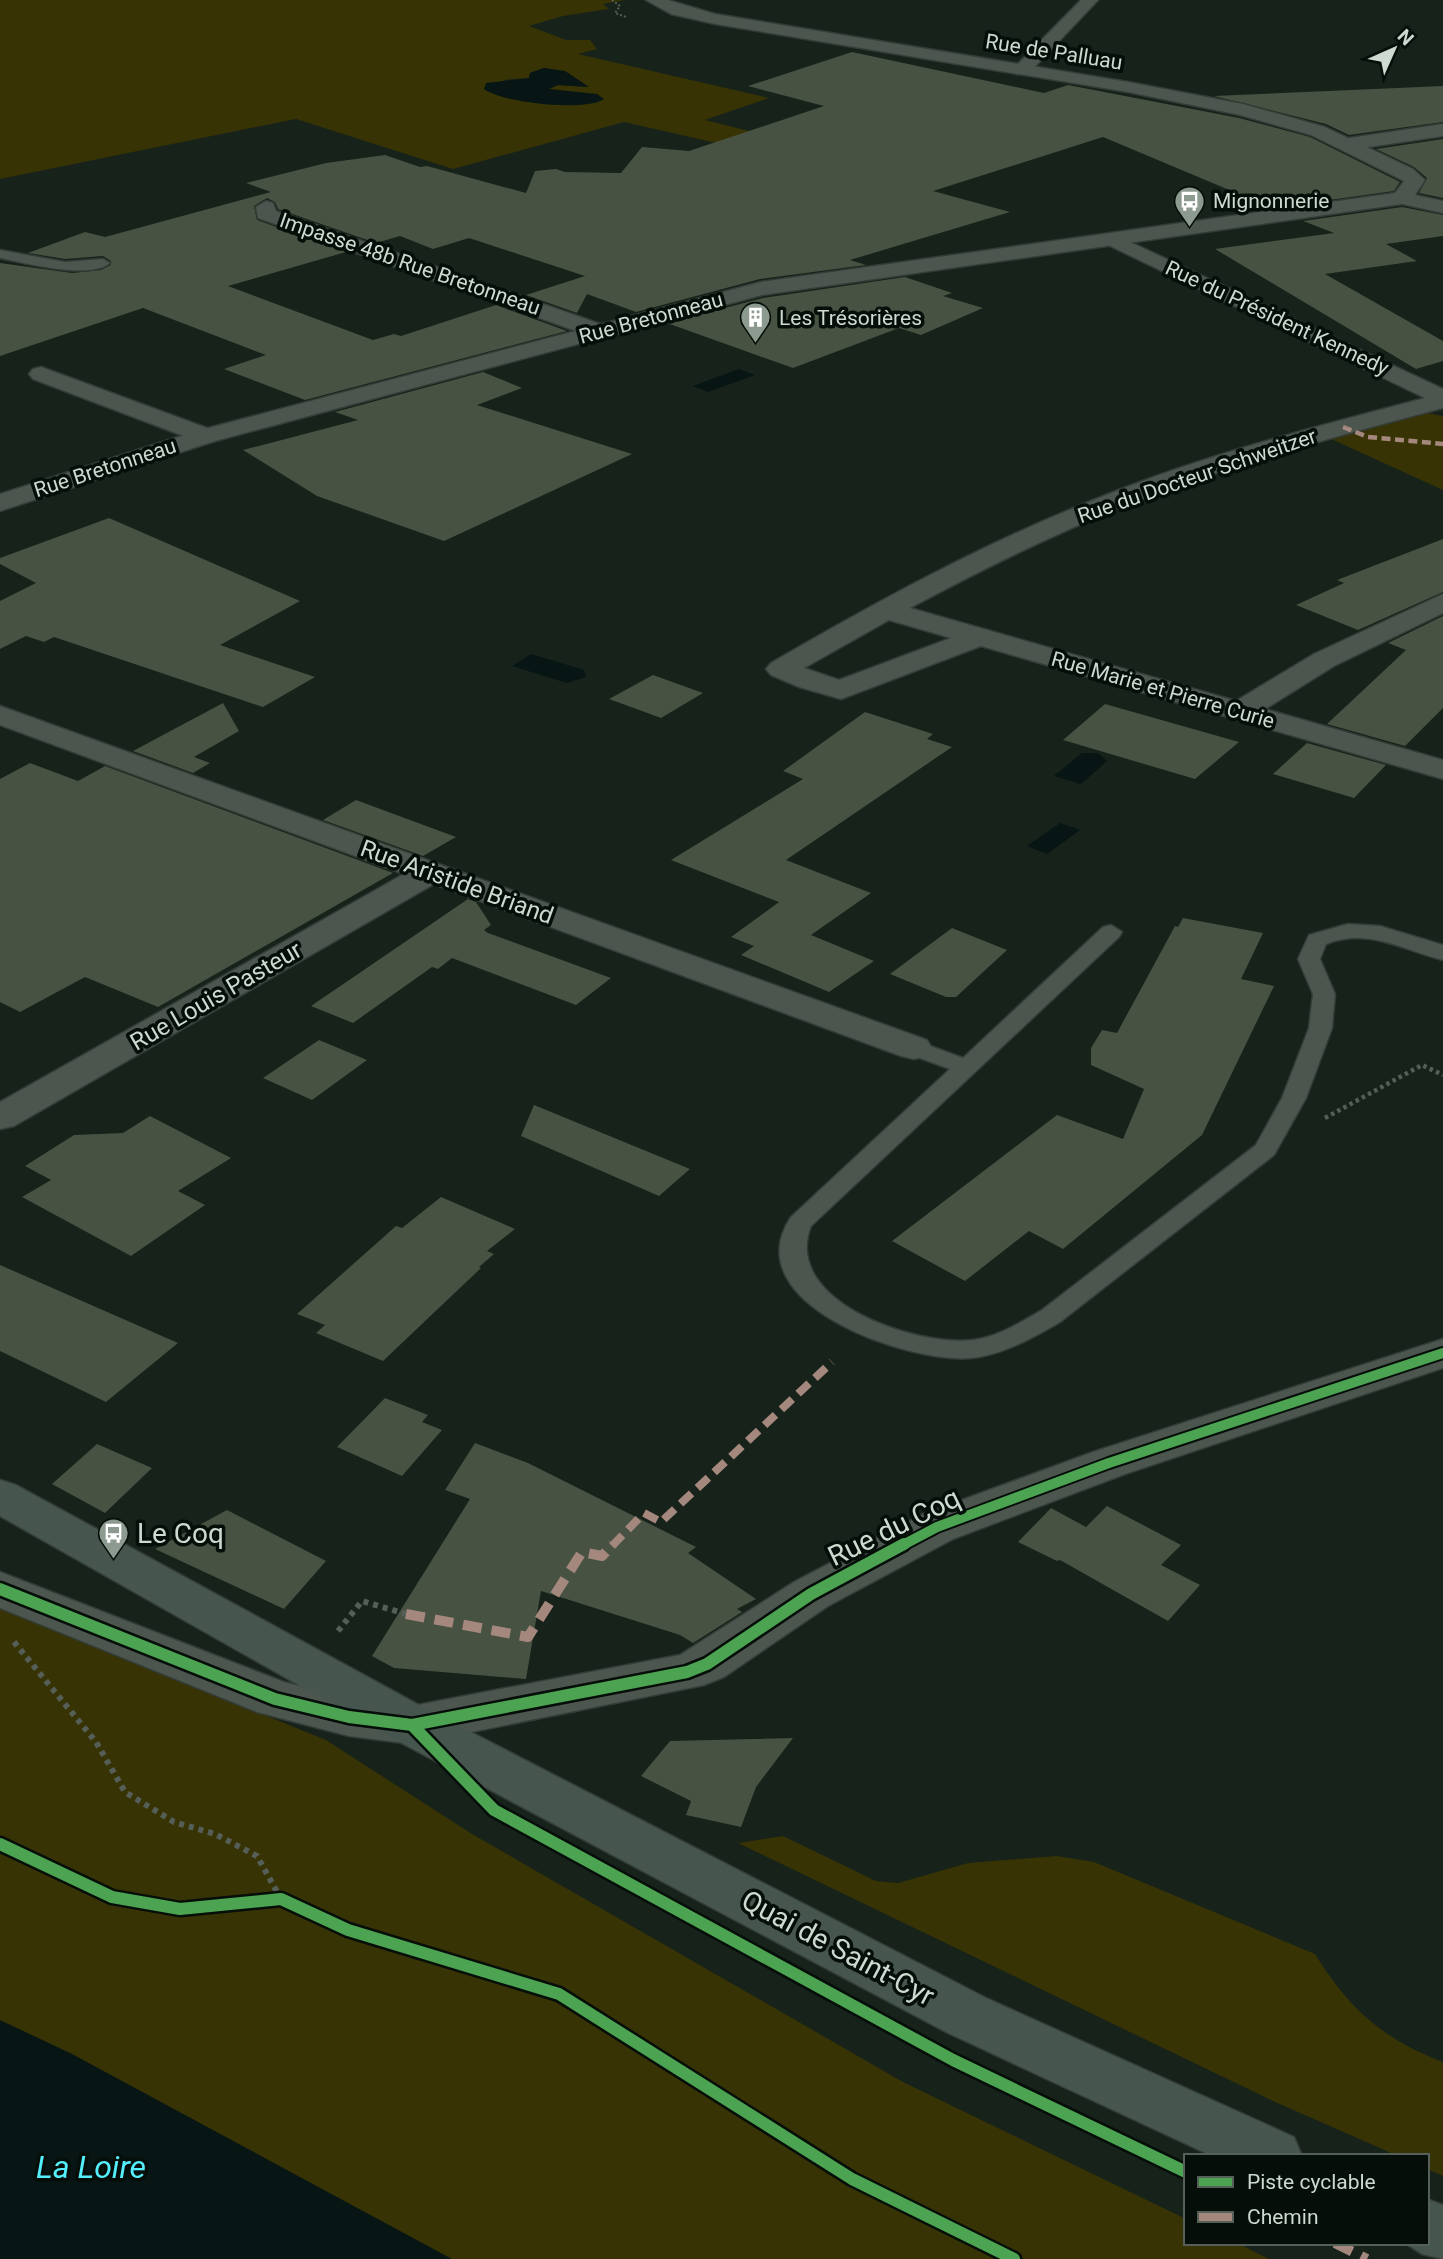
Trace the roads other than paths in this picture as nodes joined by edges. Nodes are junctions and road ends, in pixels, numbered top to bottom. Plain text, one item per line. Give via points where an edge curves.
1 (654, 0) edge
2 (1090, 0) edge
3 (1022, 69) junction
4 (1443, 130) edge
5 (1349, 144) junction
6 (1402, 198) junction
7 (266, 207) dead end
8 (1443, 207) edge
9 (1111, 239) junction
10 (0, 254) edge
11 (103, 263) dead end
12 (601, 332) junction
13 (41, 374) dead end
14 (1443, 400) edge
15 (206, 436) junction
16 (0, 503) edge
17 (1443, 602) edge
18 (883, 610) junction
19 (979, 637) junction
20 (1239, 712) junction
21 (0, 715) edge
22 (1443, 770) edge
23 (431, 872) junction
24 (1111, 932) dead end
25 (1443, 953) edge
26 (914, 1048) joint
27 (966, 1067) junction
28 (0, 1118) edge
29 (1443, 1353) edge
30 (0, 1496) edge
31 (0, 1589) edge
32 (412, 1725) junction
33 (1269, 2154) edge

1 - 3 street, Rue de Palluau via 715,19
2 - 3 street
3 - 5 street, Rue de Palluau via 1231,107
4 - 5 street
5 - 6 street, Rue de Palluau via 1415,180
6 - 8 street
6 - 9 street, Rue Bretonneau
7 - 12 street, Impasse 48b Rue Bretonneau via 265,214
9 - 12 street, Rue Bretonneau via 808,280
9 - 14 street, Rue du Président Kennedy
10 - 11 lane via 65,266
12 - 15 street, Rue Bretonneau
13 - 15 street
14 - 18 street, Rue du Docteur Schweitzer via 1242,457 1136,493 1059,523
15 - 16 street, Rue Bretonneau
17 - 20 street via 1324,660
18 - 19 street, Rue Marie et Pierre Curie
18 - 19 street, Rue du Docteur Schweitzer via 781,669 841,690
19 - 20 street, Rue Marie et Pierre Curie
20 - 22 street, Rue Marie et Pierre Curie
21 - 23 street, Rue Aristide Briand
23 - 26 street, Rue Aristide Briand
23 - 28 street, Rue Louis Pasteur
24 - 27 lane
25 - 27 lane via 1364,930 1346,929 1317,940 1309,959 1324,994 1321,1029 1279,1132 1265,1150 1022,1334 971,1349 934,1348 871,1329 818,1296 800,1277 792,1241 800,1223
26 - 27 lane
29 - 32 street, Rue du Coq via 1021,1494 937,1527 811,1594 707,1664 687,1672
30 - 32 main road, Quai de Saint-Cyr
31 - 32 street, Rue du Coq via 275,1699 349,1717
32 - 33 main road, Quai de Saint-Cyr via 966,2015

